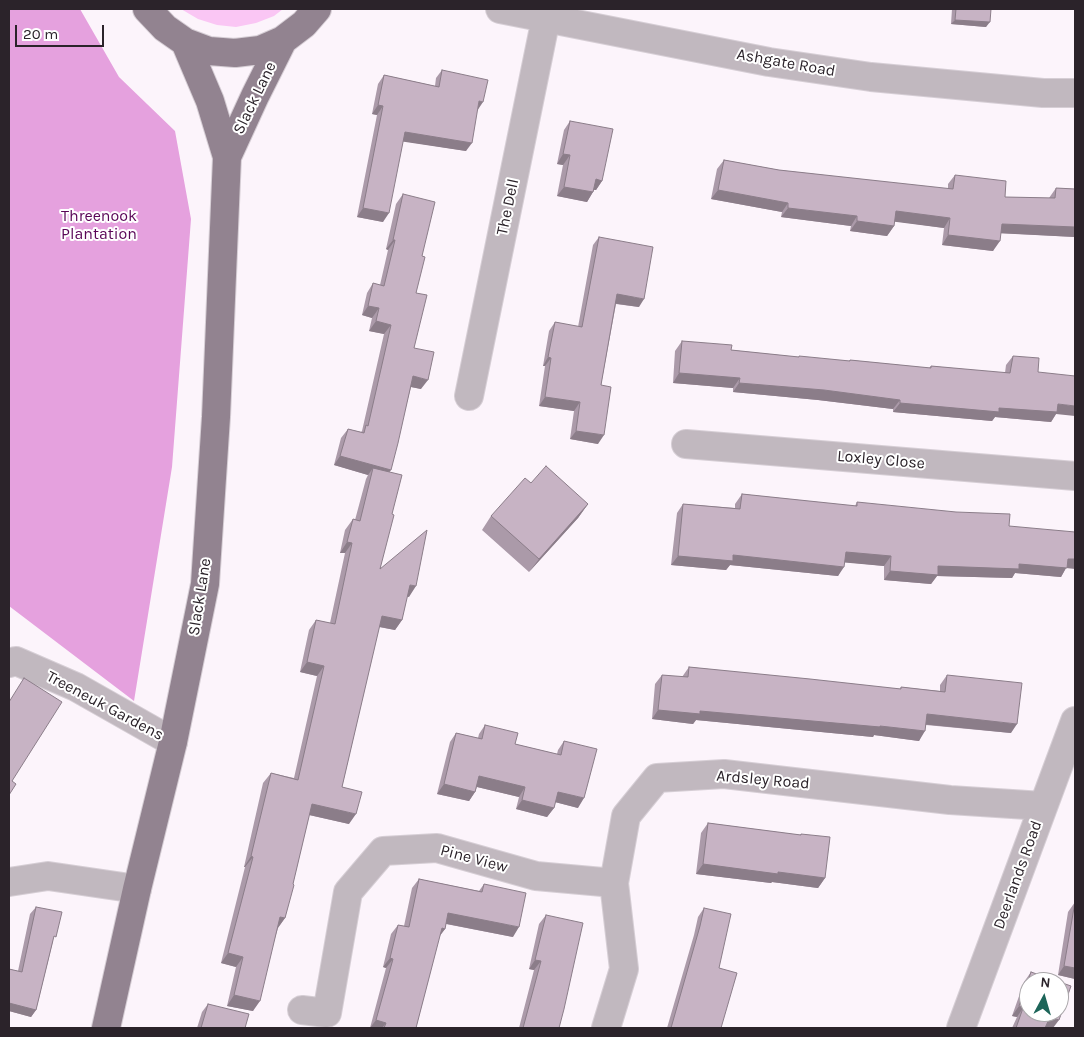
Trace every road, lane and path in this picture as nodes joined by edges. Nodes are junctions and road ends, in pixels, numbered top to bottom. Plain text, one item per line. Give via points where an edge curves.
1 (147, 9) edge
2 (317, 9) edge
3 (500, 9) edge
4 (546, 18) junction
5 (283, 40) junction
6 (185, 42) junction
7 (1075, 94) edge
8 (227, 157) junction
9 (469, 396) dead end
10 (686, 444) dead end
11 (1075, 476) edge
12 (9, 663) edge
13 (1075, 721) edge
14 (173, 742) junction
15 (1043, 806) junction
16 (9, 882) edge
17 (614, 882) junction
18 (137, 889) junction
19 (302, 1010) dead end
20 (106, 1028) edge
21 (606, 1028) edge
22 (961, 1028) edge

1 - 6 main road via 165,28
2 - 5 main road
3 - 4 street, Ashgate Road
4 - 7 street, Ashgate Road via 769,62 871,78 1043,94
4 - 9 street, The Dell
5 - 6 main road via 260,50 235,54 209,51
5 - 8 main road, Slack Lane
6 - 8 main road, Slack Lane via 210,101
8 - 14 main road, Slack Lane via 205,584
10 - 11 street, Loxley Close
12 - 14 street, Treeneuk Gardens via 16,661 76,687
13 - 15 street, Deerlands Road
14 - 18 main road, Slack Lane
15 - 17 street, Ardsley Road via 950,800 724,774 657,778 626,816
15 - 22 street, Deerlands Road
16 - 18 street via 48,876
17 - 19 street, Pine View via 536,876 437,848 383,851 348,892 327,1013
17 - 21 street, Ardsley Road via 624,970
18 - 20 main road, Slack Lane

